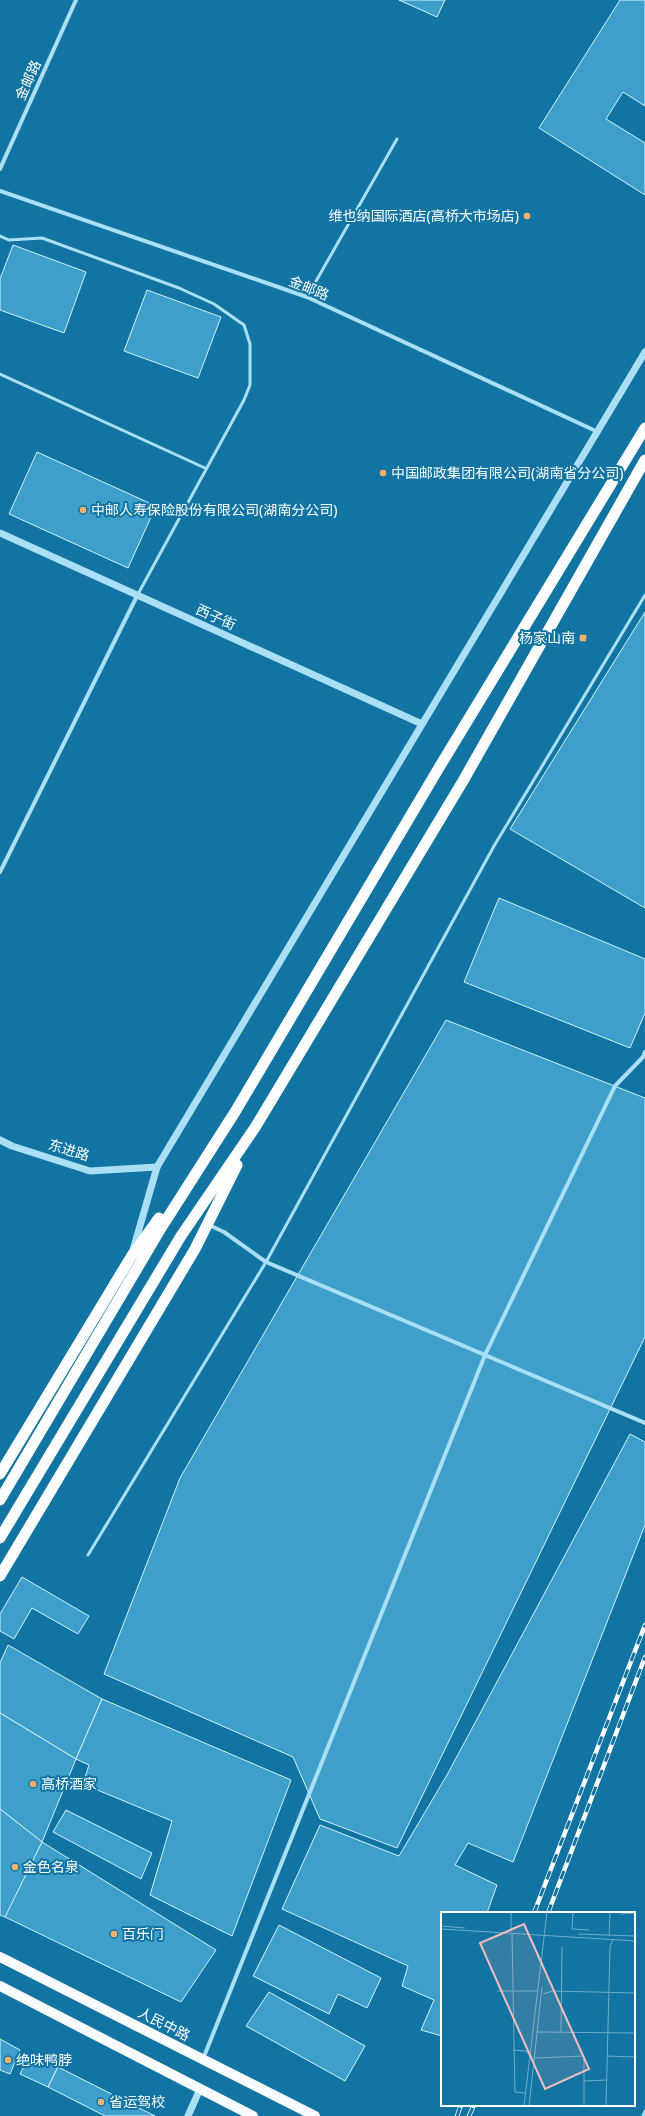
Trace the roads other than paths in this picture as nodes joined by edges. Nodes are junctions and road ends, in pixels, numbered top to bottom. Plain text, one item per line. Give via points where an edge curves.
1 (76, 0) edge
2 (397, 139) dead end
3 (0, 168) edge
4 (0, 191) edge
5 (0, 236) edge
6 (307, 297) junction
7 (645, 352) edge
8 (0, 374) edge
9 (645, 428) edge
10 (598, 432) junction
11 (645, 460) edge
12 (206, 468) junction
13 (0, 533) edge
14 (645, 595) edge
15 (137, 596) junction
16 (422, 724) junction
17 (0, 872) edge
18 (645, 1052) edge
19 (235, 1112) junction
20 (256, 1126) junction
21 (0, 1140) edge
22 (157, 1167) junction
23 (207, 1224) junction
24 (131, 1256) junction
25 (266, 1262) junction
26 (485, 1355) junction
27 (645, 1423) edge
28 (0, 1474) edge
29 (0, 1500) edge
30 (0, 1538) edge
31 (88, 1555) dead end
32 (0, 1576) edge
33 (0, 1957) edge
34 (0, 1986) edge
35 (203, 2059) junction
36 (200, 2089) junction
37 (645, 2111) edge
38 (188, 2116) edge
39 (253, 2116) edge
40 (315, 2116) edge
41 (643, 2116) edge

1 - 3 street, 金邮路
2 - 6 lane
4 - 6 street, 金邮路
5 - 12 lane via 9,240 42,238 179,288 214,304 244,325 250,344 250,385
6 - 10 street, 金邮路
7 - 10 street
8 - 12 lane
9 - 19 highway via 440,766
10 - 16 street
11 - 20 highway via 463,780
12 - 15 lane
13 - 15 street, 西子街
14 - 25 lane via 494,846
15 - 16 street, 西子街
15 - 17 street
16 - 22 street
18 - 26 street via 615,1086
19 - 24 highway
19 - 29 highway via 161,1228
20 - 23 highway
20 - 30 highway via 181,1236
21 - 22 street, 东进路 via 90,1171
22 - 24 street
23 - 25 street via 224,1232
23 - 32 highway via 195,1249
24 - 28 highway
25 - 26 street
25 - 31 lane
26 - 27 street
26 - 35 street
33 - 35 main road, 人民中路
34 - 36 main road
35 - 40 main road, 人民中路
36 - 38 street
36 - 39 main road
37 - 41 lane

